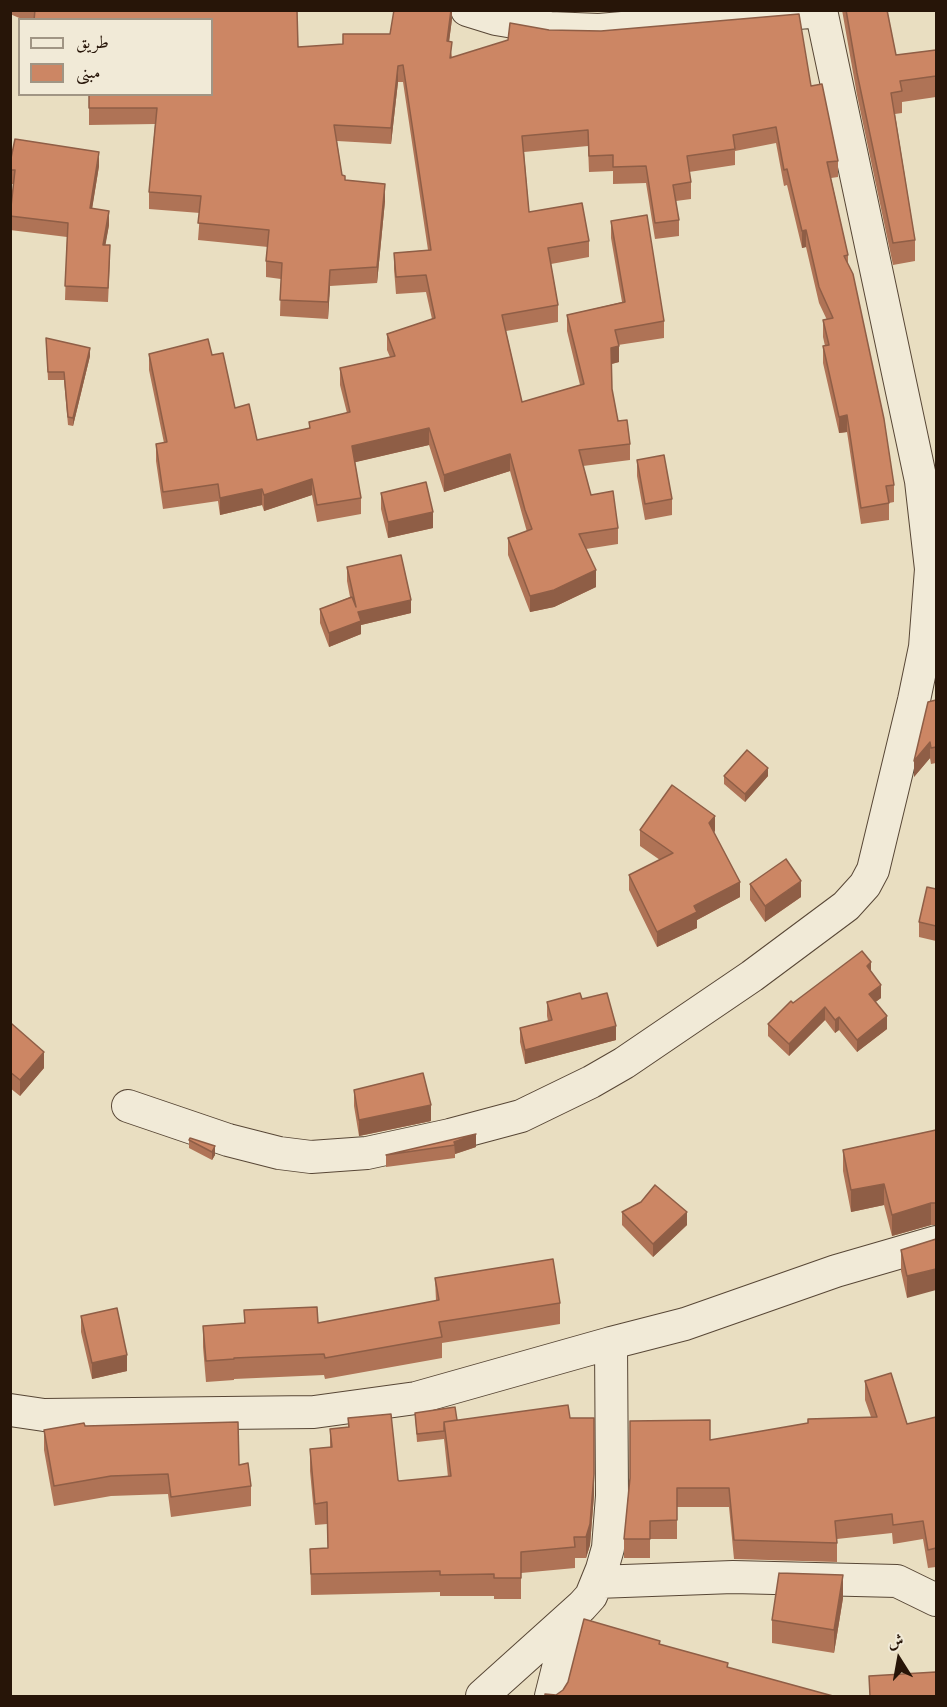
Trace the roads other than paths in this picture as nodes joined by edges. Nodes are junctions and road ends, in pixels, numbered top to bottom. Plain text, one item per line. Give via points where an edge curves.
1 (467, 10) edge
2 (821, 11) edge
3 (128, 1106) dead end
4 (936, 1242) edge
5 (611, 1343) junction
6 (10, 1410) edge
7 (597, 1582) junction
8 (936, 1600) edge
9 (571, 1616) junction
10 (482, 1696) edge
11 (551, 1696) edge

1 - 2 street via 550,28 599,30
2 - 3 street via 921,481 931,569 925,647 873,870 865,885 846,906 761,969 633,1056 591,1082 521,1116 367,1153 311,1157 228,1140
4 - 5 street via 836,1270 686,1324
5 - 6 street via 416,1398 314,1412 44,1415
5 - 7 street via 612,1496 608,1548
7 - 8 street via 733,1577 897,1581
7 - 9 street via 591,1596
9 - 10 street
9 - 11 street

